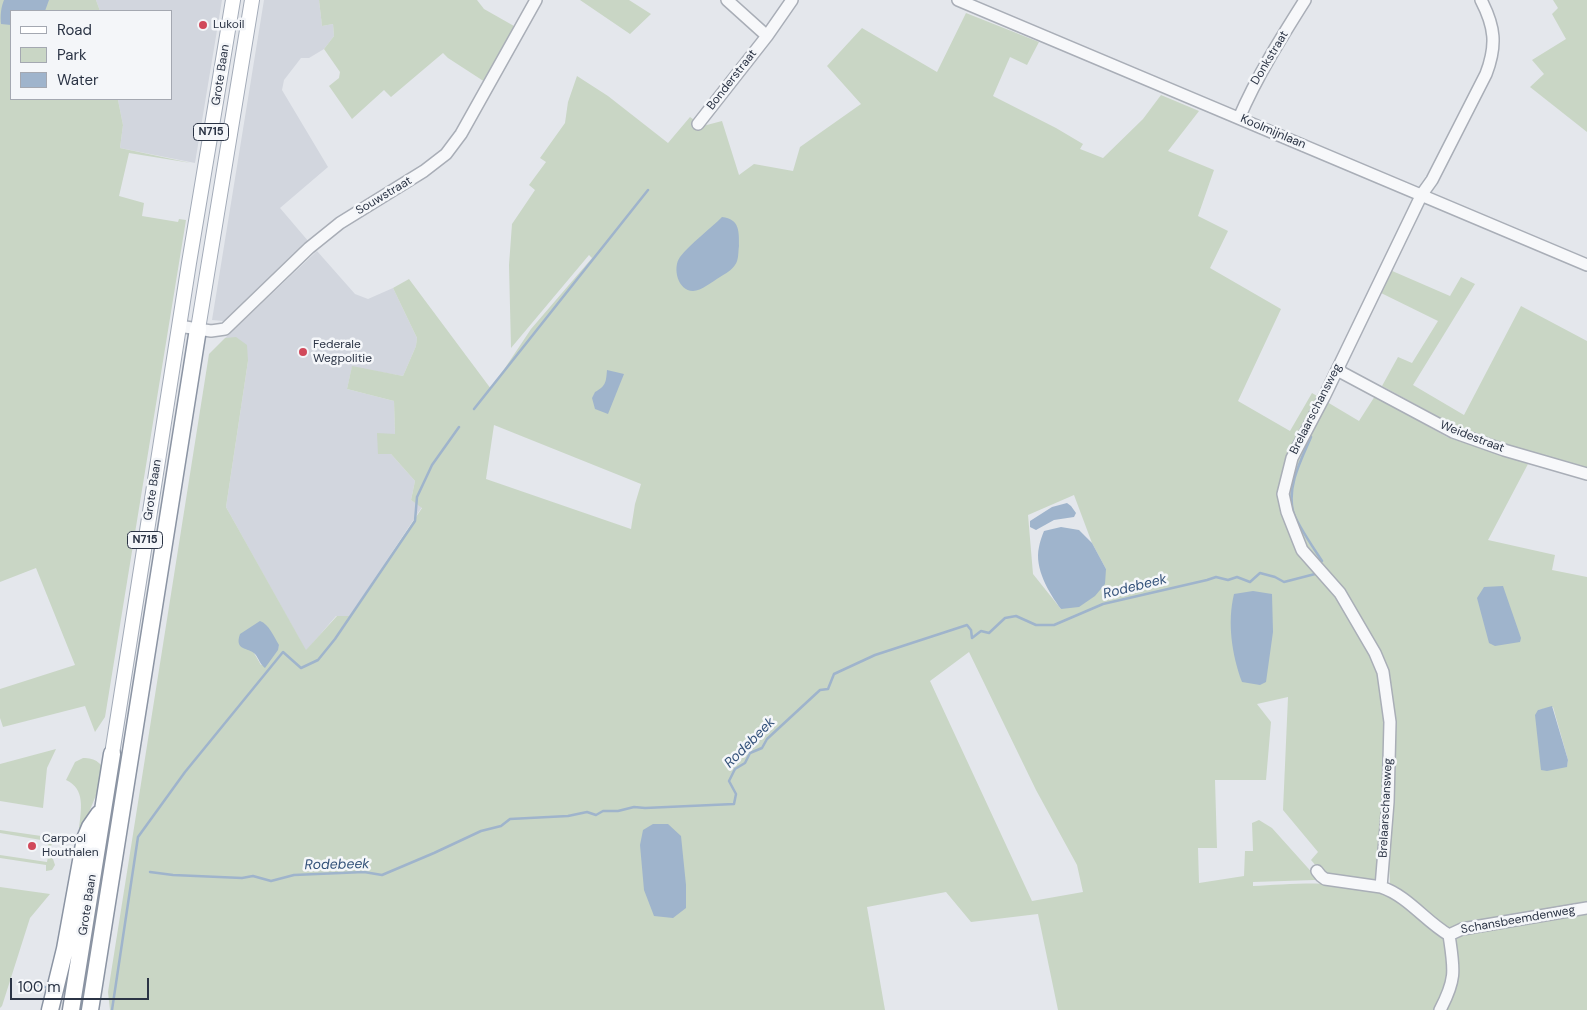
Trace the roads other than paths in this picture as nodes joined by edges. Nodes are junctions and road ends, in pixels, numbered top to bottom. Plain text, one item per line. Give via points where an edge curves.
1 (233, 0) edge
2 (252, 0) edge
3 (536, 0) edge
4 (727, 0) edge
5 (792, 0) edge
6 (958, 0) edge
7 (1305, 0) edge
8 (1481, 0) edge
9 (767, 36) junction
10 (1239, 118) junction
11 (698, 124) dead end
12 (1422, 194) junction
13 (1587, 265) edge
14 (180, 326) junction
15 (198, 329) junction
16 (1337, 370) junction
17 (1587, 474) edge
18 (112, 754) joint
19 (104, 808) junction
20 (1317, 871) dead end
21 (1381, 887) junction
22 (1587, 908) edge
23 (1449, 934) junction
24 (50, 1010) edge
25 (71, 1010) edge
26 (90, 1010) edge
27 (1440, 1010) edge

1 - 14 main road, Grote Baan / N715
2 - 15 main road, Grote Baan / N715
3 - 15 street, Souwstraat via 461,134 446,154 340,223 309,248 226,329
4 - 9 street
5 - 9 street, Bonderstraat
6 - 10 street, Koolmijnlaan
7 - 10 street, Donkstraat via 1266,63
8 - 12 street, Brelaarschansweg via 1492,27 1493,56
9 - 11 street, Bonderstraat
10 - 12 street, Koolmijnlaan
12 - 13 street, Koolmijnlaan
12 - 16 street, Brelaarschansweg
14 - 15 street, Souwstraat
14 - 18 main road, Grote Baan / N715
15 - 26 highway, Grote Baan / N715
16 - 17 street, Weidestraat via 1453,432
16 - 21 street, Brelaarschansweg via 1292,458 1283,494 1302,550 1340,593 1383,672 1390,722
18 - 19 highway, Grote Baan / N715
19 - 24 highway via 90,827 86,839
19 - 25 highway, Grote Baan / N715
20 - 21 street via 1320,876 1332,880
21 - 23 street via 1411,904 1437,928
22 - 23 street, Schansbeemdenweg via 1462,929
23 - 27 street via 1453,978

